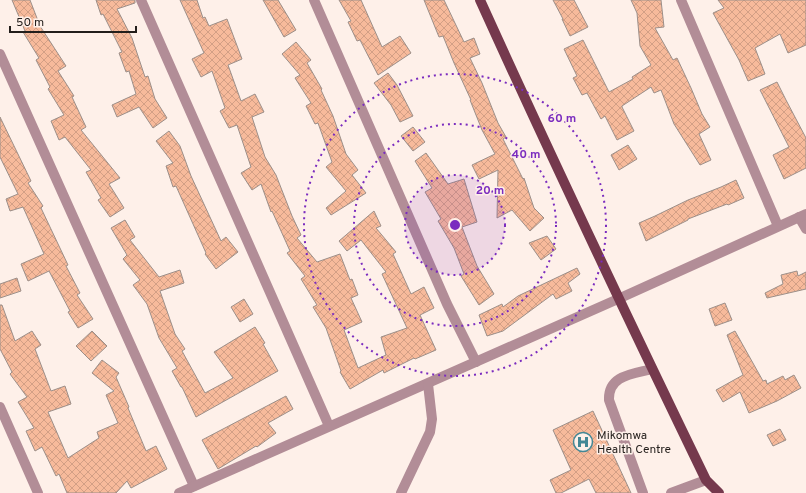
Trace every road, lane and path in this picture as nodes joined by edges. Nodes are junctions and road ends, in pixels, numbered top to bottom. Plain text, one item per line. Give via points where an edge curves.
1 (141, 0) edge
2 (314, 0) edge
3 (480, 0) edge
4 (681, 0) edge
5 (0, 54) edge
6 (802, 215) edge
7 (778, 226) junction
8 (806, 229) edge
9 (618, 299) junction
10 (476, 362) junction
11 (652, 369) junction
12 (428, 384) junction
13 (0, 406) edge
14 (329, 426) junction
15 (706, 480) junction
16 (194, 486) junction
17 (38, 493) edge
18 (179, 493) edge
19 (401, 493) edge
20 (643, 493) edge
21 (671, 493) edge
22 (719, 493) edge

1 - 14 street
2 - 10 street via 447,304
3 - 9 main road
4 - 7 street
5 - 16 street
6 - 7 street
6 - 8 street
7 - 9 street
9 - 10 street
9 - 11 main road
10 - 12 street
11 - 15 main road
11 - 20 street via 620,378 614,383 609,394
12 - 14 street
12 - 19 street via 432,419 430,432
13 - 17 street
14 - 16 street
15 - 21 street
15 - 22 main road
16 - 18 street

